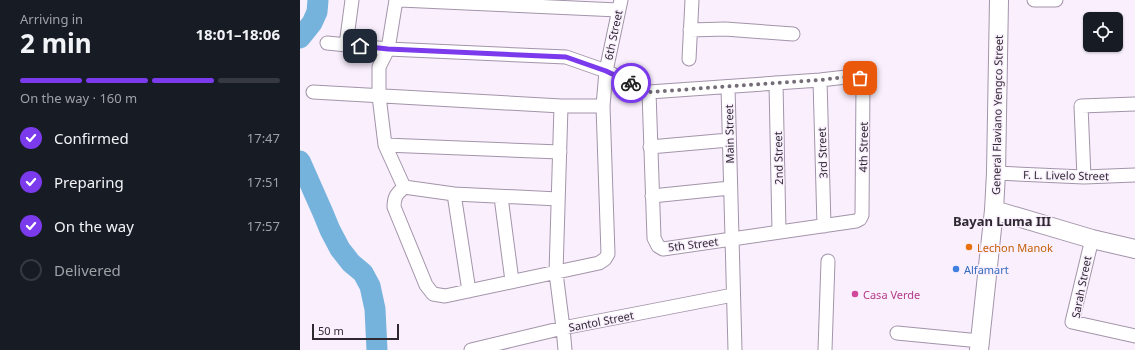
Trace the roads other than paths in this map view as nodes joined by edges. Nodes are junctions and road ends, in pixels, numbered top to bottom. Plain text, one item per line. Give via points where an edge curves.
1 (352, 0) edge
2 (396, 0) edge
3 (400, 0) edge
4 (692, 0) edge
5 (999, 0) edge
6 (1034, 0) edge
7 (1056, 0) edge
8 (619, 5) edge
9 (690, 30) junction
10 (793, 34) dead end
11 (327, 43) dead end
12 (346, 45) junction
13 (388, 49) junction
14 (689, 59) dead end
15 (606, 71) junction
16 (820, 80) junction
17 (776, 83) junction
18 (728, 87) junction
19 (313, 92) dead end
20 (649, 92) junction
21 (379, 96) junction
22 (1135, 104) edge
23 (561, 106) junction
24 (603, 106) junction
25 (729, 140) junction
26 (385, 145) junction
27 (650, 148) junction
28 (560, 152) junction
29 (996, 172) junction
30 (1135, 175) edge
31 (1084, 177) junction
32 (404, 187) junction
33 (730, 188) junction
34 (454, 194) junction
35 (652, 196) junction
36 (501, 197) junction
37 (558, 199) junction
38 (994, 210) junction
39 (824, 226) junction
40 (779, 232) junction
41 (732, 239) junction
42 (1092, 239) junction
43 (1135, 249) edge
44 (828, 261) dead end
45 (556, 273) junction
46 (512, 281) junction
47 (469, 291) junction
48 (733, 294) junction
49 (563, 328) junction
50 (897, 333) dead end
51 (1135, 336) edge
52 (979, 346) edge
53 (488, 348) edge
54 (471, 350) edge
55 (565, 350) edge
56 (735, 350) edge
57 (825, 350) edge

1 - 12 street
2 - 13 street
3 - 8 street
4 - 9 street
5 - 29 main road, General Flaviano Yengco Street
6 - 7 street
8 - 15 street, 6th Street
9 - 10 street via 725,29
9 - 14 street
11 - 12 street
12 - 13 street
13 - 15 street via 566,57
13 - 21 street via 379,66
15 - 20 street
15 - 24 street, 6th Street
16 - 17 street, 4th Street
16 - 39 street, 3rd Street
16 - 39 street, 4th Street via 855,76 860,78 863,84 862,215 856,222
17 - 18 street, 4th Street
17 - 40 street, 2nd Street
18 - 20 street
18 - 25 street, Main Street
19 - 21 street
20 - 27 street, 5th Street
21 - 23 street
21 - 26 street
22 - 31 street via 1081,106
23 - 24 street
23 - 28 street
24 - 45 street, 6th Street via 608,254 599,263
25 - 27 street
25 - 33 street, Main Street
26 - 28 street
26 - 32 street
27 - 35 street, 5th Street
28 - 37 street
29 - 31 street, F. L. Livelo Street
29 - 38 main road, General Flaviano Yengco Street
30 - 31 street, F. L. Livelo Street
32 - 34 street
32 - 47 street, 6th Street via 394,200 394,207 426,285 433,294 445,296
33 - 35 street
33 - 41 street, Main Street
34 - 36 street
34 - 47 street
35 - 41 street, 5th Street via 654,238 663,249
36 - 37 street
36 - 46 street
37 - 45 street
38 - 42 main road
38 - 52 main road, General Flaviano Yengco Street
39 - 40 street, 4th Street
40 - 41 street, 4th Street
41 - 48 street, Main Street
42 - 43 main road
42 - 51 street, Sarah Street via 1072,322
44 - 57 street
45 - 46 street, 6th Street
45 - 49 street
46 - 47 street, 6th Street
48 - 49 street, Santol Street
48 - 56 street, Main Street
49 - 53 street, Santol Street
49 - 55 street
50 - 52 street
53 - 54 street, Santol Street

